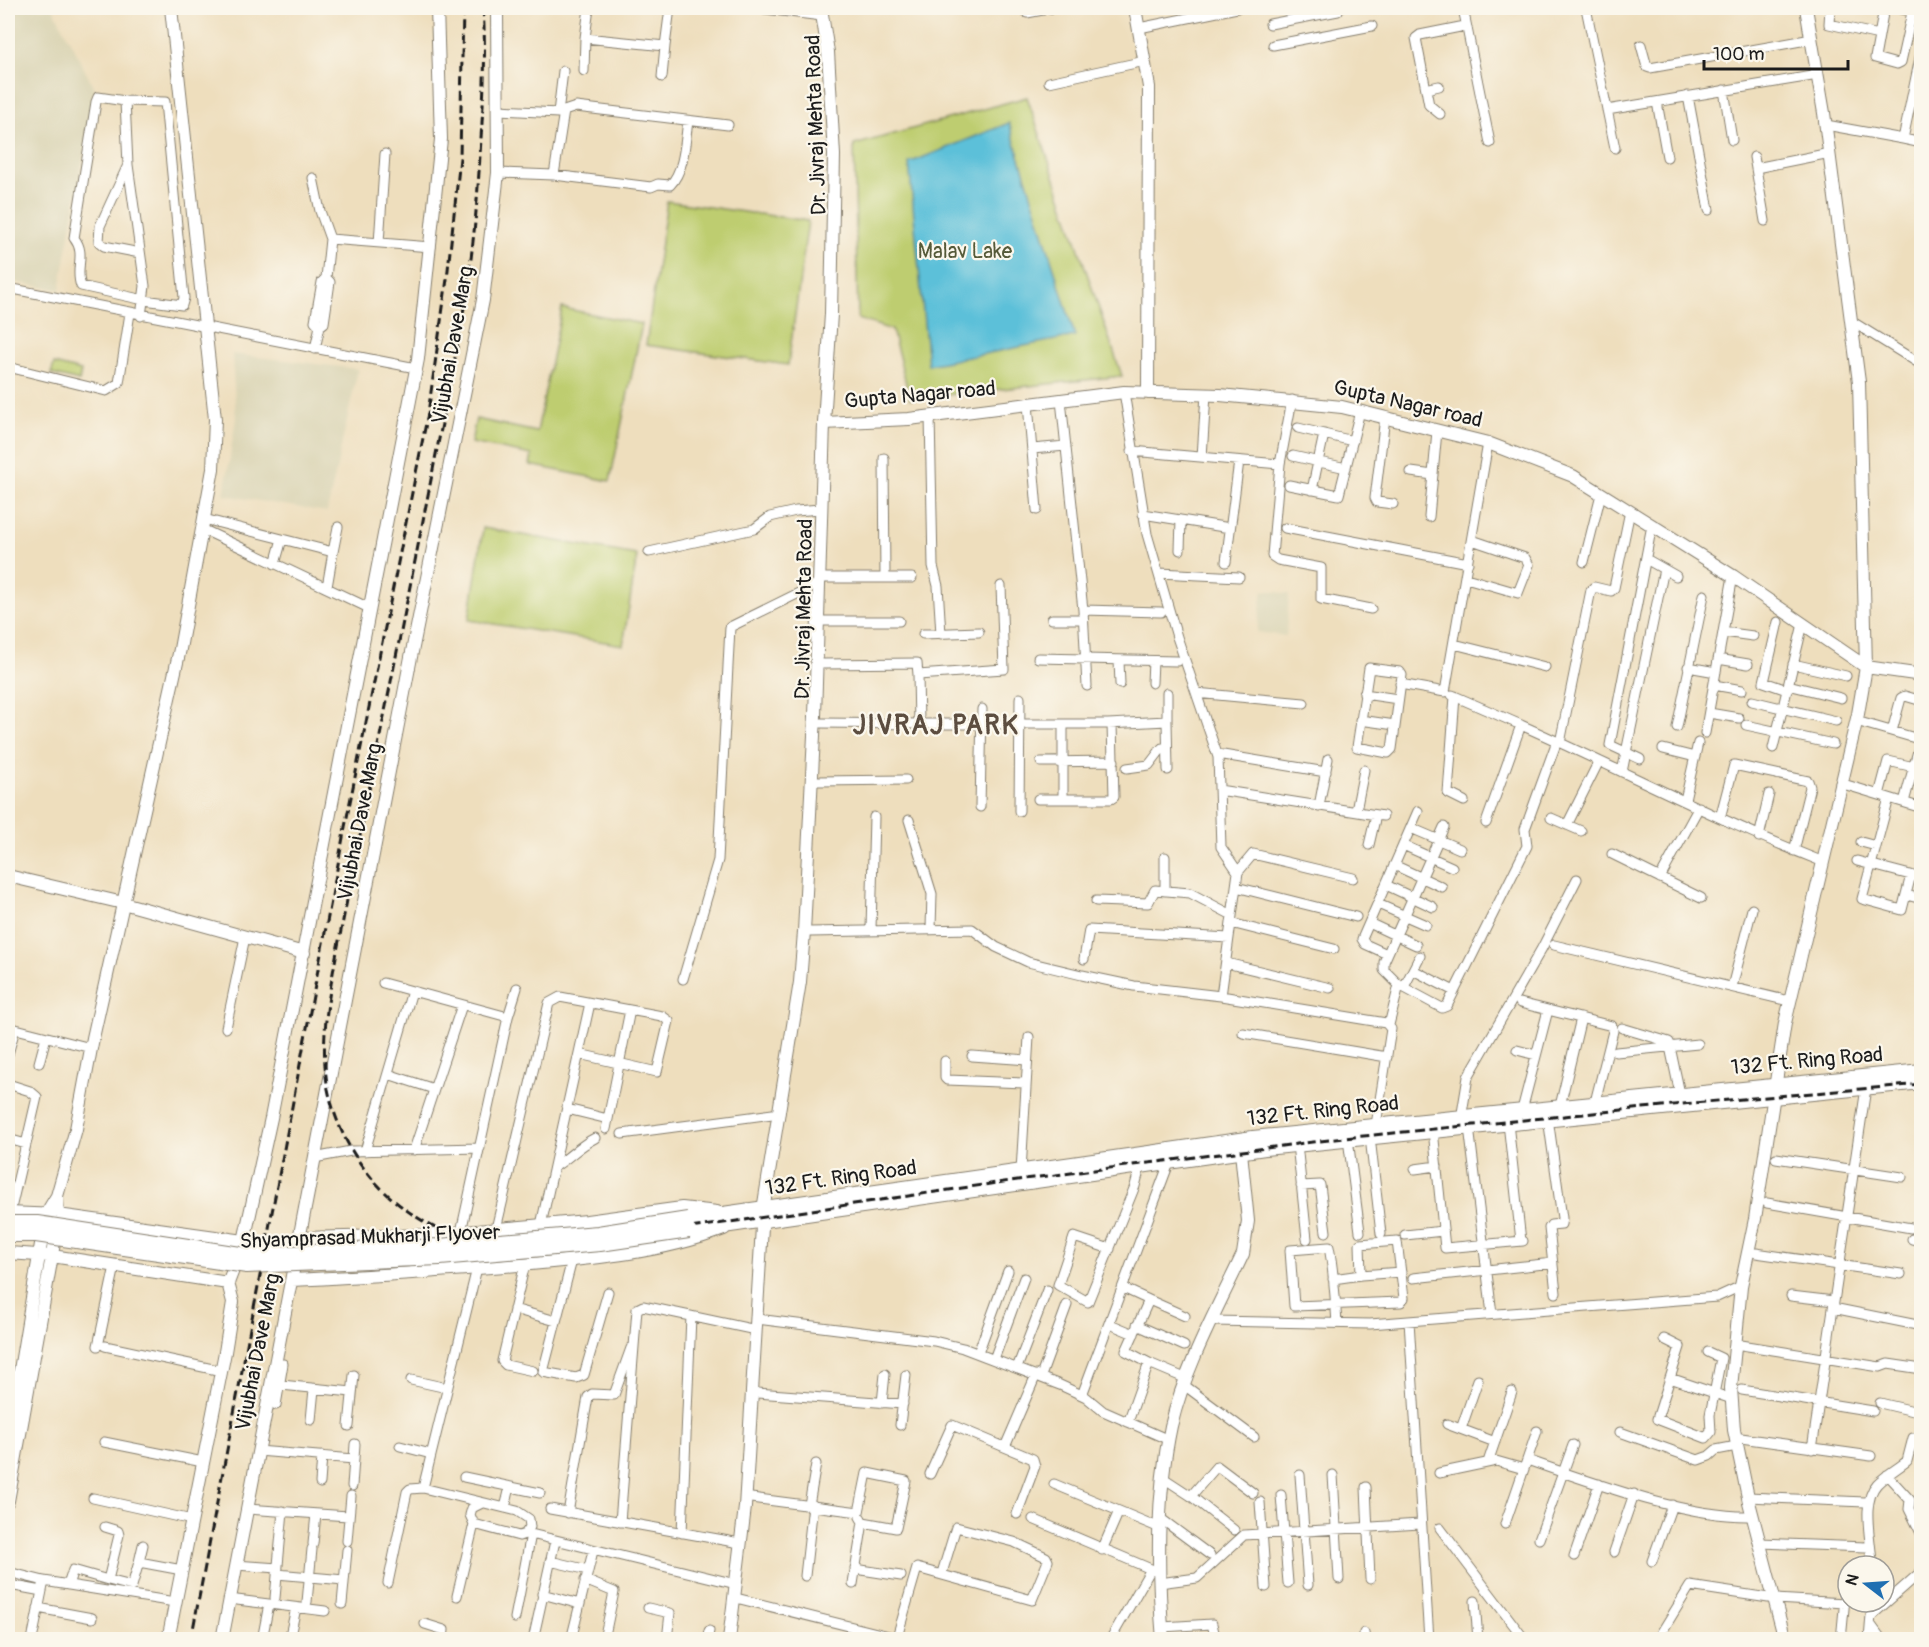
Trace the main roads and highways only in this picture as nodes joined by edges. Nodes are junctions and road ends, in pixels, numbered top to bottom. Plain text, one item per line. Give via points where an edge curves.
1 (1922, 1071) edge
2 (1922, 1082) edge
3 (1773, 1092) junction
4 (1465, 1123) junction
5 (1373, 1131) junction
6 (1241, 1146) junction
7 (767, 1215) junction
8 (8, 1216) edge
9 (733, 1220) joint
10 (688, 1225) junction
11 (8, 1235) edge

1 - 3 main road, 132 Ft. Ring Road
2 - 3 main road, 132 Ft. Ring Road
3 - 4 main road, 132 Ft. Ring Road via 1508,1123
3 - 4 main road, 132 Ft. Ring Road via 1680,1094 1595,1102 1522,1110
4 - 5 main road, 132 Ft. Ring Road
4 - 5 main road, 132 Ft. Ring Road via 1433,1130
5 - 6 main road, 132 Ft. Ring Road
5 - 6 main road, 132 Ft. Ring Road via 1348,1139
6 - 7 main road, 132 Ft. Ring Road via 1021,1171
6 - 7 main road, 132 Ft. Ring Road via 1140,1167
7 - 9 main road, 132 Ft. Ring Road
8 - 10 main road, Shyamprasad Mukharji Flyover, bridge via 247,1255 439,1246
9 - 10 main road, Shyamprasad Mukharji Flyover
10 - 11 main road, Shyamprasad Mukharji Flyover, bridge via 600,1244 451,1257 247,1266 36,1235

